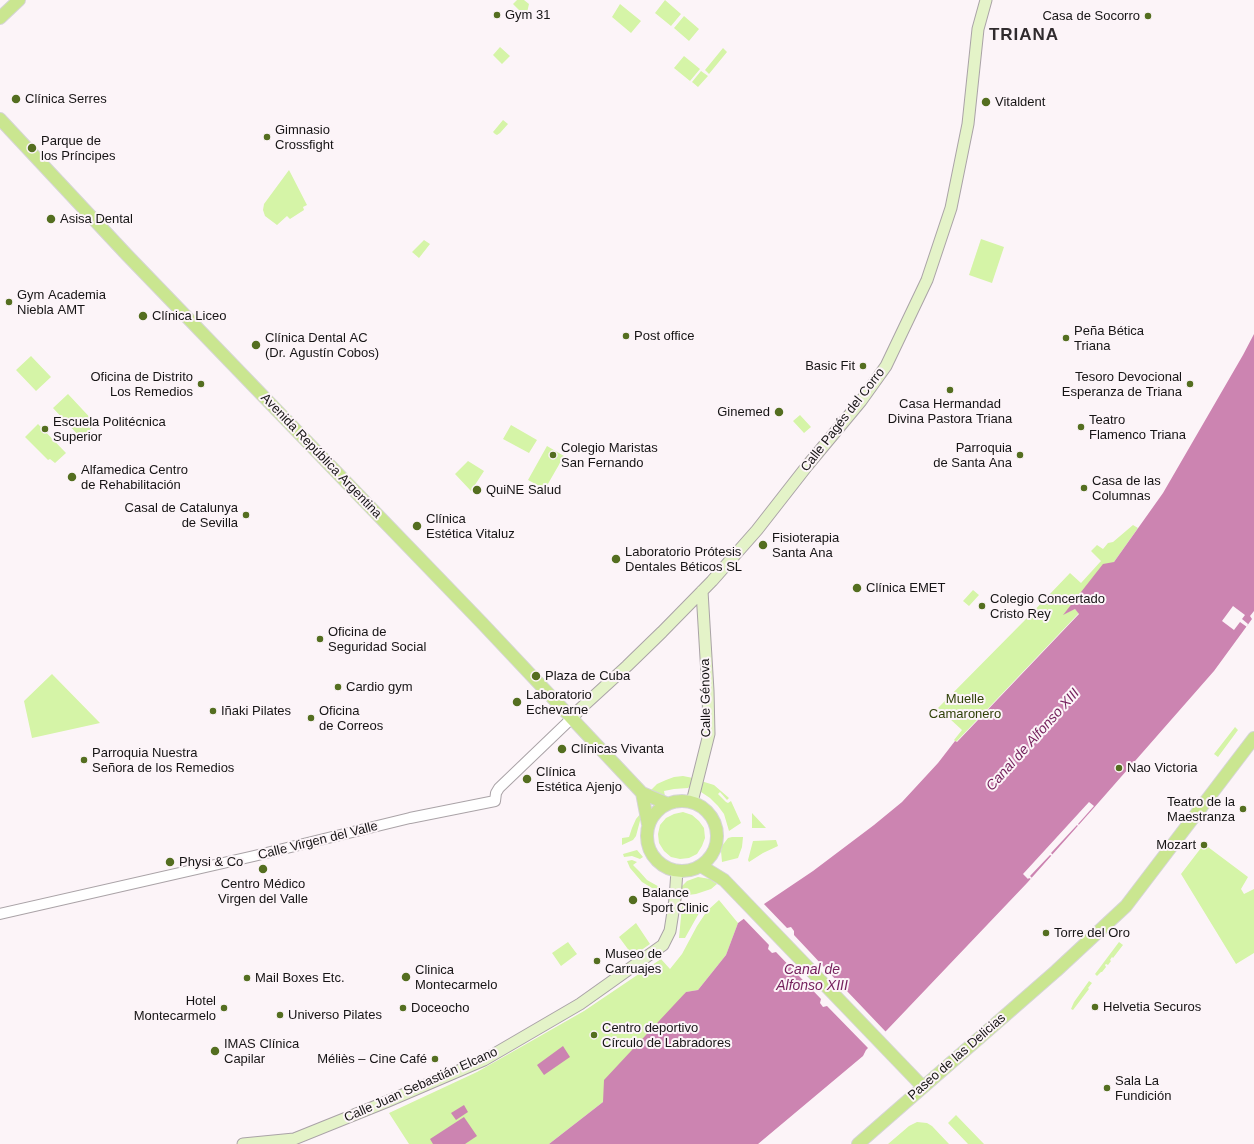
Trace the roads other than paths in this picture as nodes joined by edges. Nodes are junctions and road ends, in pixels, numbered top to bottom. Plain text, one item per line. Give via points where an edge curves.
1 (19, 0) edge
2 (986, 0) edge
3 (0, 18) edge
4 (0, 119) edge
5 (702, 591) junction
6 (572, 718) junction
7 (1254, 738) edge
8 (642, 793) junction
9 (692, 802) junction
10 (668, 804) junction
11 (648, 824) junction
12 (711, 856) junction
13 (701, 866) junction
14 (677, 871) junction
15 (727, 883) junction
16 (0, 914) edge
17 (923, 1087) junction
18 (242, 1144) edge
19 (858, 1144) edge

1 - 3 main road
2 - 5 main road, Calle Pagés del Corro via 978,29 968,124 951,208 927,280 886,366 757,530
4 - 6 main road, Avenida República Argentina
5 - 6 main road, Calle Pagés del Corro
5 - 9 main road, Calle Génova via 709,734
6 - 8 main road, Avenida República Argentina
6 - 16 street, Calle Virgen del Valle via 499,788 495,800
7 - 17 main road, Paseo de las Delicias via 1126,906
8 - 10 main road
8 - 11 main road
9 - 10 main road via 676,801
9 - 12 main road via 705,810 713,821 717,836
10 - 11 main road via 659,809
11 - 14 main road via 646,834 650,852 661,865
12 - 13 main road
12 - 15 main road
13 - 14 main road
13 - 15 main road
14 - 18 main road, Calle Juan Sebastián Elcano via 670,931 663,945 580,1004 484,1060 321,1129 294,1139
15 - 17 main road
17 - 19 main road, Paseo de las Delicias

